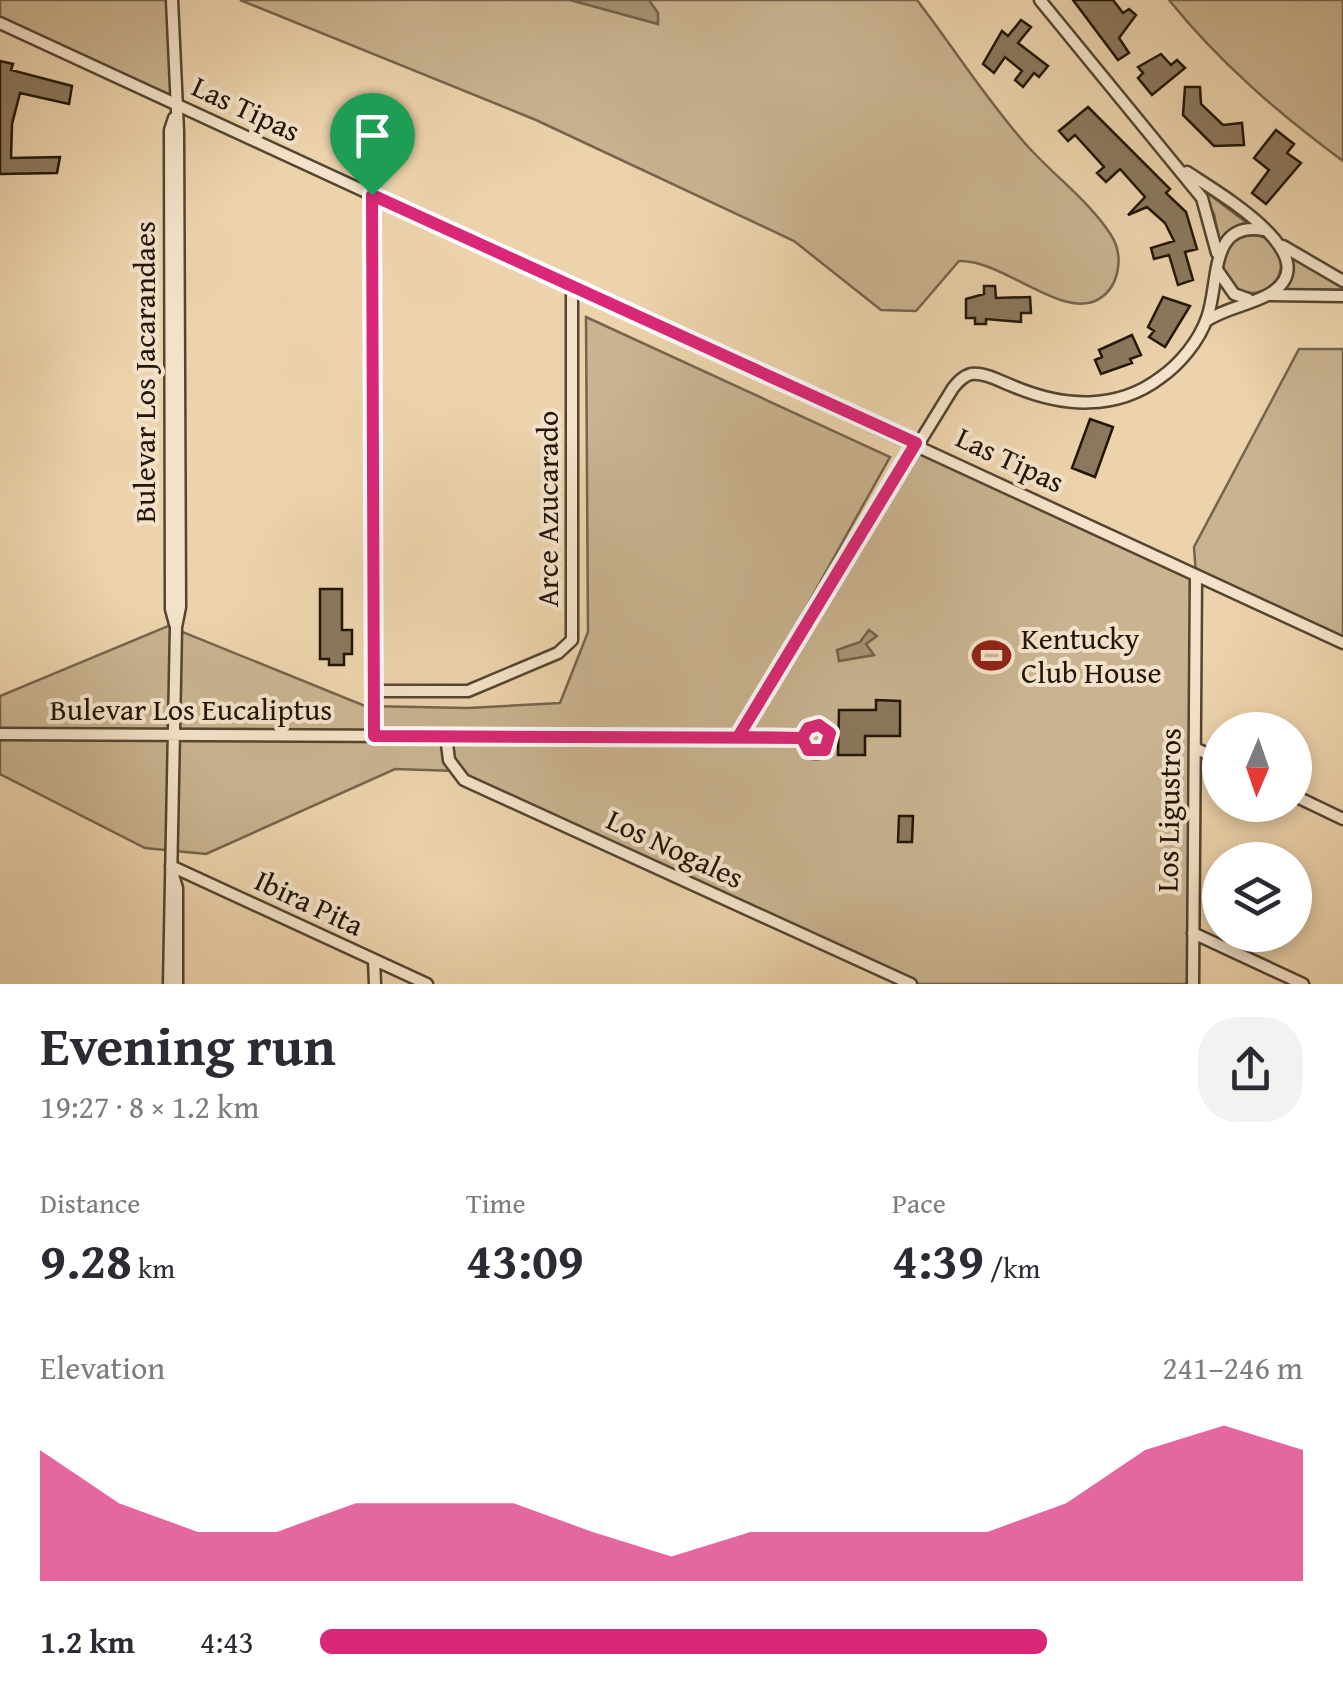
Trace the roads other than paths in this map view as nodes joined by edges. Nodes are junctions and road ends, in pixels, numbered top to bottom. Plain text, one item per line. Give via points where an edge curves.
1 (172, 0) edge
2 (1040, 0) edge
3 (0, 23) edge
4 (175, 110) junction
5 (1178, 166) junction
6 (372, 195) junction
7 (1264, 230) junction
8 (1283, 246) junction
9 (1217, 260) junction
10 (1343, 281) edge
11 (572, 286) junction
12 (1268, 296) junction
13 (1343, 296) edge
14 (1250, 299) junction
15 (1206, 321) junction
16 (916, 443) junction
17 (1196, 576) junction
18 (1343, 643) edge
19 (372, 691) junction
20 (0, 734) edge
21 (174, 735) junction
22 (374, 736) junction
23 (446, 736) junction
24 (738, 737) junction
25 (802, 738) dead end
26 (1195, 748) junction
27 (1202, 751) edge
28 (1312, 804) edge
29 (1343, 819) edge
30 (170, 866) junction
31 (1193, 932) junction
32 (374, 960) junction
33 (169, 984) edge
34 (177, 984) edge
35 (374, 984) edge
36 (427, 984) edge
37 (911, 984) edge
38 (1192, 984) edge
39 (1303, 984) edge

1 - 4 street, Bulevar Los Jacarandaes
2 - 5 street
3 - 4 street, Las Tipas
4 - 6 street, Las Tipas
4 - 21 street, Bulevar Los Jacarandaes via 169,387
5 - 7 street
5 - 9 street via 1202,198
6 - 11 street, Las Tipas
6 - 19 street
7 - 8 street
7 - 9 street via 1232,235
8 - 10 street
8 - 12 street via 1286,274
9 - 14 street via 1222,282
9 - 15 street
11 - 16 street, Las Tipas
11 - 19 street, Arce Azucarado via 572,640 558,653 468,692
12 - 13 street
12 - 14 street
14 - 15 street
15 - 16 street via 1161,378 1114,400 1056,401 983,374 964,377
16 - 17 street, Las Tipas
16 - 24 street
17 - 18 street, Las Tipas
17 - 26 street, Los Ligustros
19 - 22 street
20 - 21 street, Bulevar Los Eucaliptus
21 - 22 street, Bulevar Los Eucaliptus
21 - 30 street, Bulevar Los Jacarandaes
22 - 23 street, Bulevar Los Eucaliptus
23 - 24 street, Bulevar Los Eucaliptus
23 - 37 street, Los Nogales via 449,760 464,780
24 - 25 street, Bulevar Los Eucaliptus
26 - 27 street
26 - 31 street, Los Ligustros
28 - 29 street
30 - 32 street, Ibira Pita
30 - 33 street, Bulevar Los Jacarandaes
30 - 34 street, Bulevar Los Jacarandaes via 177,888
31 - 38 street, Los Ligustros
31 - 39 street
32 - 35 street
32 - 36 street, Ibira Pita

